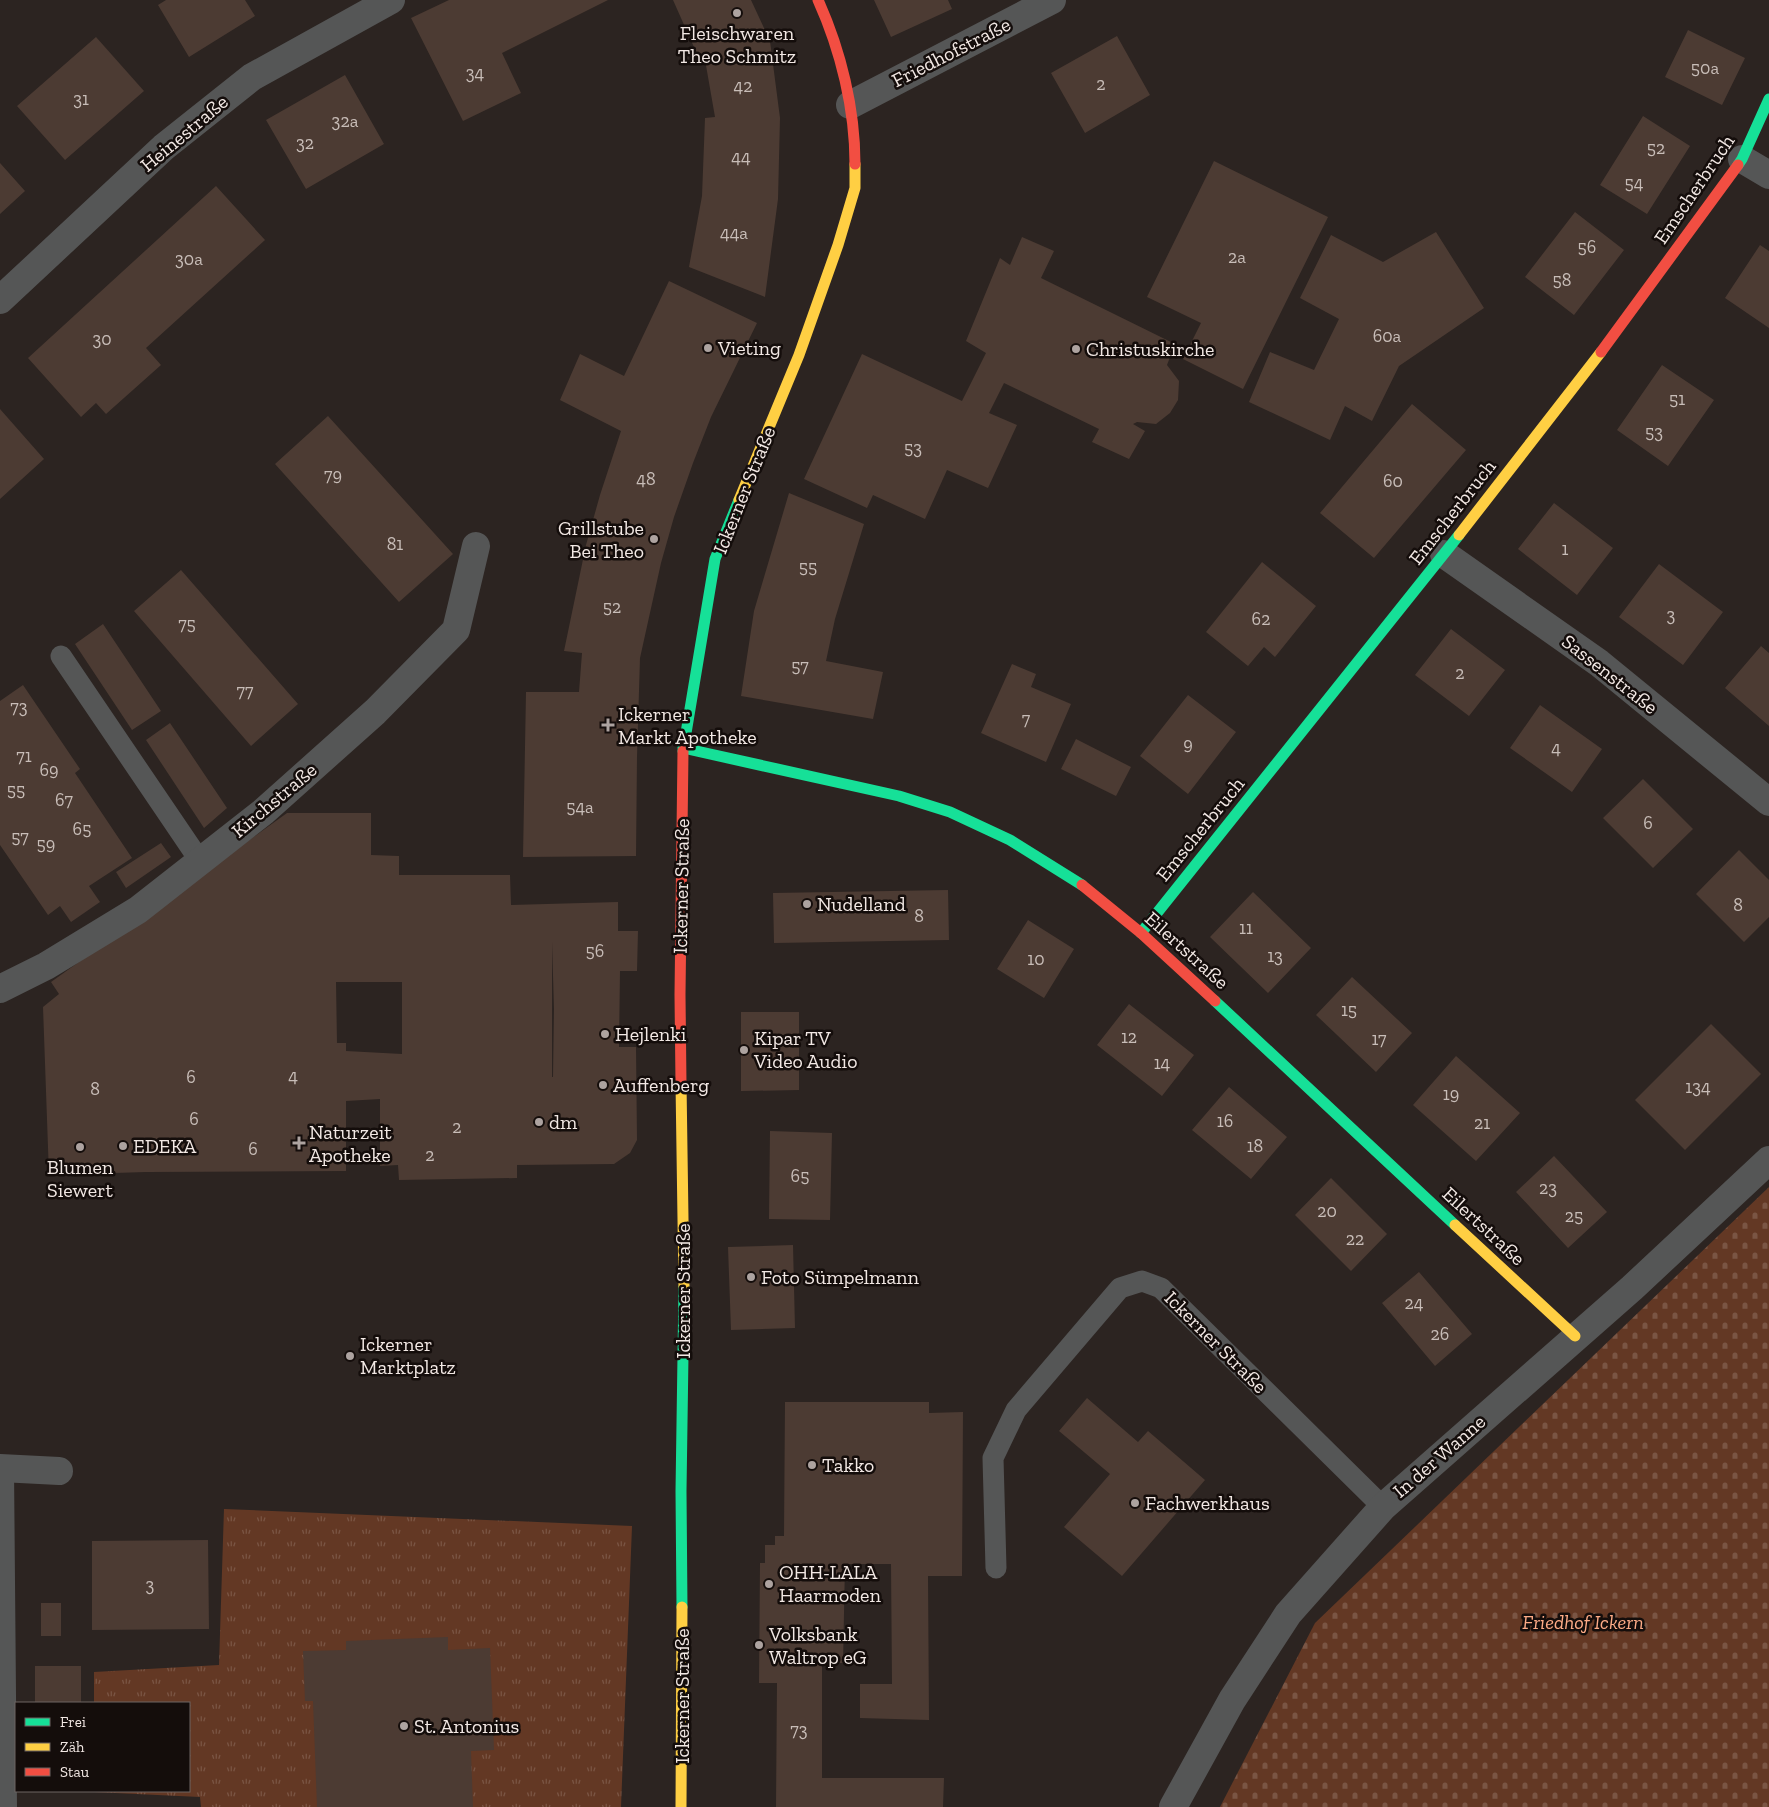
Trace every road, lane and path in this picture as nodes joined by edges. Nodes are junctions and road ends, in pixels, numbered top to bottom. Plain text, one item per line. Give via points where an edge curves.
1 (391, 0) edge
2 (818, 0) edge
3 (1052, 0) edge
4 (1769, 99) edge
5 (850, 105) junction
6 (1742, 158) junction
7 (1769, 175) edge
8 (0, 300) edge
9 (476, 546) dead end
10 (1444, 554) junction
11 (60, 656) dead end
12 (683, 748) junction
13 (1769, 802) edge
14 (200, 861) junction
15 (1141, 933) junction
16 (0, 990) edge
17 (1769, 1160) edge
18 (1575, 1336) junction
19 (59, 1471) dead end
20 (1383, 1507) junction
21 (996, 1568) dead end
22 (3, 1807) edge
23 (681, 1807) edge
24 (1173, 1807) edge

1 - 8 street, Heinestraße via 252,76 164,147
2 - 5 street, Ickerner Straße via 831,29
3 - 5 street, Friedhofstraße
4 - 6 street, Emscherbruch
5 - 12 street, Ickerner Straße via 855,137 855,188 799,355 715,559
6 - 7 street
6 - 10 street, Emscherbruch via 1620,326
9 - 14 street, Kirchstraße via 456,630 375,712 263,812
10 - 13 street, Sassenstraße via 1599,663
10 - 15 street, Emscherbruch
11 - 14 lane
12 - 15 street, Eilertstraße via 899,796 950,812 1010,840 1081,884
12 - 23 street, Ickerner Straße via 680,995 684,1262
14 - 16 street, Kirchstraße via 138,910
15 - 18 street, Eilertstraße
17 - 18 street, In der Wanne via 1632,1288
18 - 20 street, In der Wanne
19 - 22 street via 0,1468
20 - 21 lane, Ickerner Straße via 1161,1288 1142,1281 1120,1288 1016,1410 993,1458
20 - 24 street, In der Wanne via 1288,1614 1232,1700

